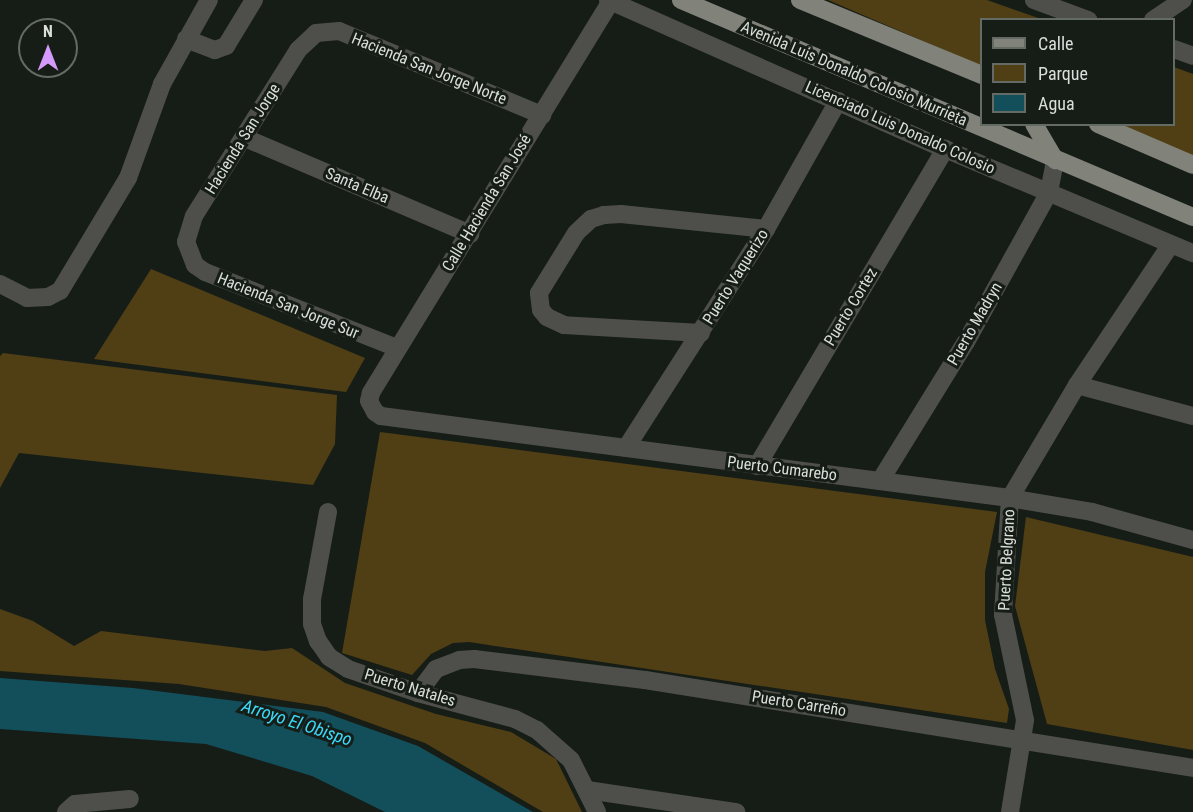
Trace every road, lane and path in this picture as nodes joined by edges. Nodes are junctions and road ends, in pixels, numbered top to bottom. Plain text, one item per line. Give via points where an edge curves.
1 (209, 0) edge
2 (254, 0) edge
3 (681, 0) edge
4 (800, 0) edge
5 (1034, 0) edge
6 (1183, 0) edge
7 (609, 1) edge
8 (1083, 18) edge
9 (1156, 18) edge
10 (316, 33) joint
11 (186, 39) junction
12 (1175, 50) edge
13 (1193, 56) edge
14 (980, 75) edge
15 (838, 101) junction
16 (542, 115) junction
17 (975, 124) edge
18 (982, 126) edge
19 (1035, 126) edge
20 (1103, 126) edge
21 (245, 138) junction
22 (1048, 145) edge
23 (945, 149) junction
24 (1193, 165) edge
25 (1049, 192) junction
26 (1193, 217) edge
27 (766, 229) junction
28 (470, 234) junction
29 (1171, 244) junction
30 (188, 253) joint
31 (1193, 253) edge
32 (0, 285) edge
33 (701, 333) junction
34 (397, 348) junction
35 (1077, 385) junction
36 (370, 407) joint
37 (1193, 416) edge
38 (626, 448) junction
39 (757, 466) junction
40 (880, 481) junction
41 (1010, 498) junction
42 (327, 512) dead end
43 (1193, 540) edge
44 (418, 693) junction
45 (1022, 742) junction
46 (1193, 768) edge
47 (587, 790) junction
48 (130, 798) dead end
49 (66, 812) edge
50 (597, 812) edge
51 (736, 812) edge
52 (1010, 812) edge

1 - 11 street
2 - 11 street via 226,45 215,50
3 - 17 main road, Avenida Luis Donaldo Colosio Murrieta
4 - 14 main road
5 - 8 street
6 - 9 street
7 - 15 street, Licenciado Luis Donaldo Colosio
7 - 16 street, Calle Hacienda San José
10 - 16 street, Hacienda San Jorge Norte via 339,32
10 - 21 street, Hacienda San Jorge via 298,50
11 - 32 street via 154,103 128,178 60,291 48,297 27,298
12 - 13 street
15 - 23 street, Licenciado Luis Donaldo Colosio
15 - 27 street, Puerto Vaquerizo
16 - 28 street, Calle Hacienda San José
18 - 22 main road, Avenida Luis Donaldo Colosio Murrieta
19 - 22 main road
20 - 24 main road
21 - 28 street, Santa Elba
21 - 30 street, Hacienda San Jorge via 189,227
22 - 25 street, Puerto Madryn
22 - 26 main road, Avenida Luis Donaldo Colosio Murrieta
23 - 25 street, Licenciado Luis Donaldo Colosio
23 - 39 street, Puerto Cortez
25 - 29 street, Licenciado Luis Donaldo Colosio
25 - 40 street, Puerto Madryn via 966,342
27 - 33 street, Puerto Vaquerizo
27 - 33 street via 604,215 591,219 576,233 539,293 541,310 564,326
28 - 34 street, Calle Hacienda San José
29 - 31 street, Licenciado Luis Donaldo Colosio
29 - 35 street, Puerto Belgrano
30 - 34 street, Hacienda San Jorge Sur via 205,272
33 - 38 street, Puerto Vaquerizo
34 - 36 street, Calle Hacienda San José via 371,393
35 - 37 street
35 - 41 street, Puerto Belgrano
36 - 38 street, Puerto Cumarebo via 381,416
38 - 39 street, Puerto Cumarebo
39 - 40 street, Puerto Cumarebo
40 - 41 street, Puerto Cumarebo
41 - 43 street, Puerto Cumarebo via 1092,512
41 - 45 street, Puerto Belgrano via 1003,615 1021,691 1025,720
42 - 44 street, Puerto Natales via 312,599 312,624 318,641 329,657 348,669
44 - 45 street, Puerto Carreño via 436,669 474,659 656,682
44 - 47 street, Puerto Natales via 494,712 537,730 571,760
45 - 46 street, Puerto Carreño
45 - 52 street, Puerto Belgrano
47 - 50 street, Puerto Natales
47 - 51 street
48 - 49 street via 75,804

